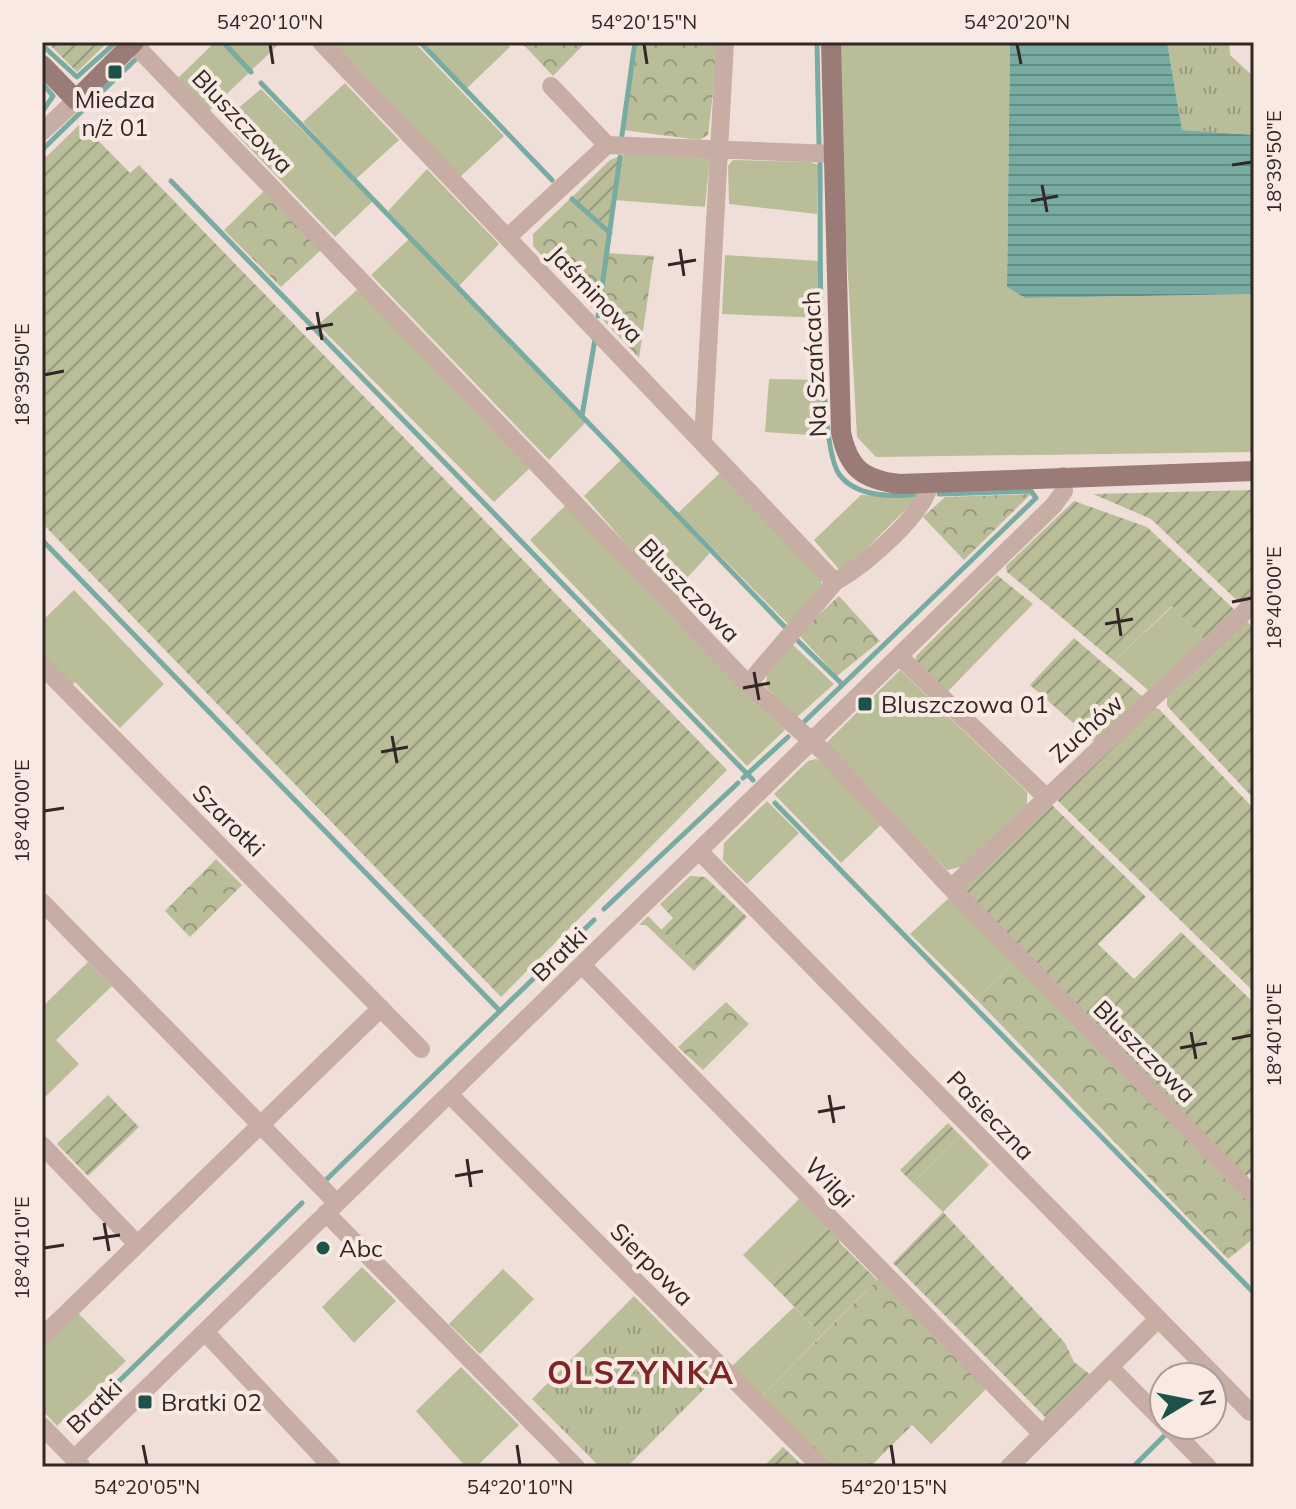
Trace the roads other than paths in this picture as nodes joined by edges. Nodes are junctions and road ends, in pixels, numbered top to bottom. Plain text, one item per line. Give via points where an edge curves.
1 (321, 42) edge
2 (725, 42) edge
3 (831, 42) edge
4 (134, 43) edge
5 (42, 65) edge
6 (551, 86) dead end
7 (76, 100) junction
8 (42, 132) edge
9 (607, 145) junction
10 (719, 149) junction
11 (833, 154) junction
12 (508, 237) junction
13 (703, 440) junction
14 (1254, 471) edge
15 (1063, 476) junction
16 (930, 482) junction
17 (835, 582) junction
18 (1254, 603) edge
19 (899, 656) junction
20 (42, 666) edge
21 (748, 684) junction
22 (810, 743) junction
23 (1045, 796) junction
24 (699, 851) junction
25 (951, 888) junction
26 (42, 902) edge
27 (582, 965) junction
28 (381, 1008) junction
29 (421, 1049) dead end
30 (449, 1094) junction
31 (261, 1126) junction
32 (42, 1145) edge
33 (1254, 1196) edge
34 (331, 1208) junction
35 (137, 1244) junction
36 (1157, 1320) junction
37 (205, 1332) junction
38 (42, 1337) edge
39 (1111, 1368) junction
40 (1148, 1406) edge
41 (1250, 1412) dead end
42 (42, 1426) edge
43 (1042, 1434) junction
44 (1182, 1441) edge
45 (78, 1463) edge
46 (332, 1467) edge
47 (576, 1467) edge
48 (821, 1467) edge
49 (1009, 1467) edge
50 (1208, 1467) edge

1 - 12 street, Jaśminowa
2 - 10 street
3 - 11 street, Na Szańcach
4 - 7 street
4 - 21 street, Bluszczowa
5 - 7 street
6 - 9 street
7 - 8 street
9 - 10 street
9 - 12 street
10 - 11 street
10 - 13 street
11 - 16 street, Na Szańcach via 841,432 846,454 860,474 879,482
12 - 13 street, Jaśminowa
13 - 17 street, Jaśminowa
14 - 15 street, Na Szańcach
15 - 16 street, Na Szańcach
15 - 19 street, Bratki via 1064,491 1054,505
16 - 17 street via 924,504
17 - 21 street
18 - 23 street, Zuchów
19 - 22 street, Bratki
19 - 23 street
20 - 28 street, Szarotki
21 - 22 street, Bluszczowa
22 - 24 street, Bratki
22 - 25 street, Bluszczowa
23 - 25 street, Zuchów
24 - 27 street, Bratki
24 - 36 street, Pasieczna
25 - 33 street, Bluszczowa
26 - 31 street
27 - 30 street, Bratki
27 - 43 street, Wilgi
28 - 29 street, Szarotki
28 - 31 street
30 - 34 street, Bratki
30 - 48 street, Sierpowa
31 - 34 street
31 - 35 street
32 - 35 street
34 - 37 street, Bratki
34 - 47 street
35 - 38 street
36 - 39 street
36 - 41 street, Pasieczna
37 - 45 street, Bratki
37 - 46 street
39 - 40 street
39 - 43 street
42 - 45 street
43 - 49 street
44 - 50 street

